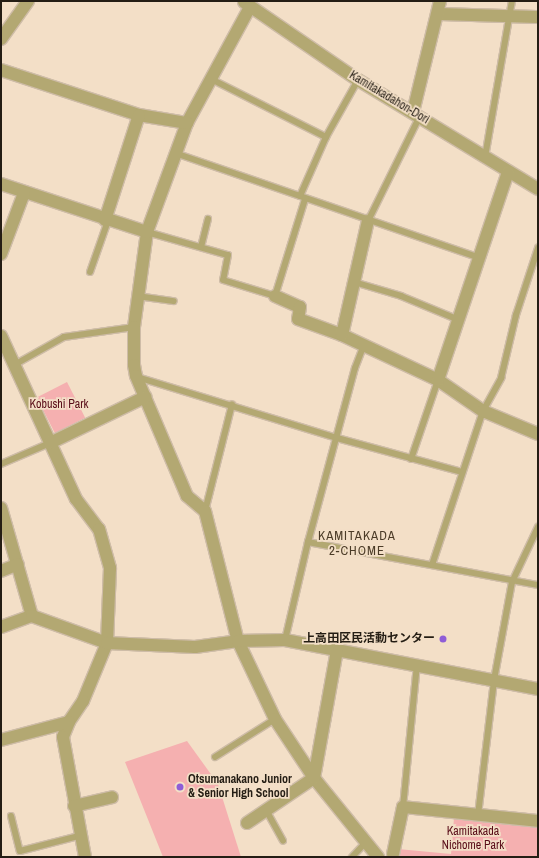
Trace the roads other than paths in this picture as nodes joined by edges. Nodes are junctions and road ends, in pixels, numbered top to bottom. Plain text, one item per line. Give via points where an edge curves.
1 (28, 1) edge
2 (440, 1) edge
3 (512, 1) edge
4 (247, 4) edge
5 (438, 14) junction
6 (511, 16) junction
7 (538, 17) edge
8 (1, 39) edge
9 (1, 70) edge
10 (211, 79) junction
11 (358, 80) junction
12 (416, 114) junction
13 (139, 115) junction
14 (187, 123) junction
15 (326, 137) junction
16 (175, 153) junction
17 (485, 157) junction
18 (508, 172) junction
19 (1, 184) edge
20 (538, 189) edge
21 (24, 193) junction
22 (303, 197) junction
23 (208, 219) dead end
24 (106, 221) junction
25 (368, 221) junction
26 (147, 232) junction
27 (201, 247) junction
28 (538, 248) edge
29 (1, 254) edge
30 (480, 258) junction
31 (90, 272) dead end
32 (354, 282) junction
33 (137, 296) junction
34 (275, 296) junction
35 (174, 301) dead end
36 (459, 320) junction
37 (134, 327) junction
38 (342, 335) junction
39 (1, 336) edge
40 (363, 347) junction
41 (14, 365) junction
42 (136, 376) junction
43 (438, 380) junction
44 (145, 397) junction
45 (232, 404) junction
46 (483, 411) junction
47 (538, 434) edge
48 (337, 438) junction
49 (50, 443) junction
50 (411, 459) junction
51 (1, 464) edge
52 (462, 472) junction
53 (1, 508) edge
54 (205, 511) junction
55 (538, 527) edge
56 (308, 542) junction
57 (18, 564) junction
58 (432, 566) junction
59 (1, 571) edge
60 (512, 582) junction
61 (538, 585) edge
62 (32, 616) junction
63 (1, 627) edge
64 (285, 640) junction
65 (238, 641) junction
66 (107, 643) junction
67 (337, 650) junction
68 (417, 665) junction
69 (494, 680) junction
70 (538, 689) edge
71 (275, 719) junction
72 (69, 722) junction
73 (1, 740) edge
74 (215, 757) dead end
75 (314, 778) junction
76 (112, 796) dead end
77 (74, 806) junction
78 (403, 807) junction
79 (266, 810) junction
80 (478, 815) junction
81 (11, 816) dead end
82 (538, 821) edge
83 (247, 823) dead end
84 (79, 836) junction
85 (283, 841) dead end
86 (366, 842) junction
87 (393, 854) dead end
88 (85, 857) edge
89 (352, 857) edge
90 (378, 857) edge

1 - 8 street
2 - 5 street
3 - 6 lane
4 - 10 street
4 - 11 street, Kamitakadahon-Dori
5 - 6 street
5 - 12 street
6 - 7 street
6 - 17 lane
9 - 13 street
10 - 14 street
10 - 15 lane
11 - 12 street, Kamitakadahon-Dori
11 - 15 lane
12 - 17 street, Kamitakadahon-Dori
12 - 25 lane
13 - 14 street
13 - 24 street
14 - 16 street
15 - 22 lane
16 - 22 lane
16 - 26 street
17 - 18 street, Kamitakadahon-Dori
18 - 20 street, Kamitakadahon-Dori
18 - 30 street
19 - 21 street
21 - 24 street
21 - 29 street
22 - 25 lane
22 - 34 lane
23 - 27 lane
24 - 26 street
24 - 31 lane
25 - 30 lane
25 - 32 street
26 - 27 lane
26 - 33 street
27 - 34 lane via 228,255 223,280
28 - 46 lane via 516,315 501,378
30 - 36 street
32 - 36 lane via 401,296
32 - 38 street
33 - 35 lane
33 - 37 street
34 - 38 street via 300,307 298,319
36 - 43 street
37 - 41 lane via 64,337
37 - 42 street
38 - 40 street
39 - 41 street
40 - 43 street
40 - 48 lane
41 - 49 street
42 - 44 street
42 - 45 lane
43 - 46 street
43 - 50 lane
44 - 49 street
44 - 54 street via 187,496
45 - 48 lane
45 - 54 lane
46 - 47 street
46 - 52 lane
48 - 50 lane
48 - 56 lane
49 - 51 lane
49 - 66 street via 76,499 99,529 108,561
50 - 52 lane
52 - 58 lane
53 - 57 street
54 - 65 street
55 - 60 lane
56 - 58 lane
56 - 64 lane
57 - 59 street
57 - 62 street
58 - 60 lane
60 - 61 lane
60 - 69 lane
62 - 63 street
62 - 66 street
64 - 65 street
64 - 67 street
65 - 66 street via 195,647
65 - 71 street
66 - 72 street via 83,701
67 - 68 street
67 - 75 street
68 - 69 street
68 - 78 lane
69 - 70 street
69 - 80 lane
71 - 74 lane
71 - 75 street
72 - 73 street
72 - 77 street via 63,737
75 - 79 street
75 - 86 street
76 - 77 street
77 - 84 street
78 - 80 street
78 - 87 street
79 - 83 street
79 - 85 lane
80 - 82 street
81 - 84 lane via 20,851
84 - 88 street
86 - 89 lane
86 - 90 street

